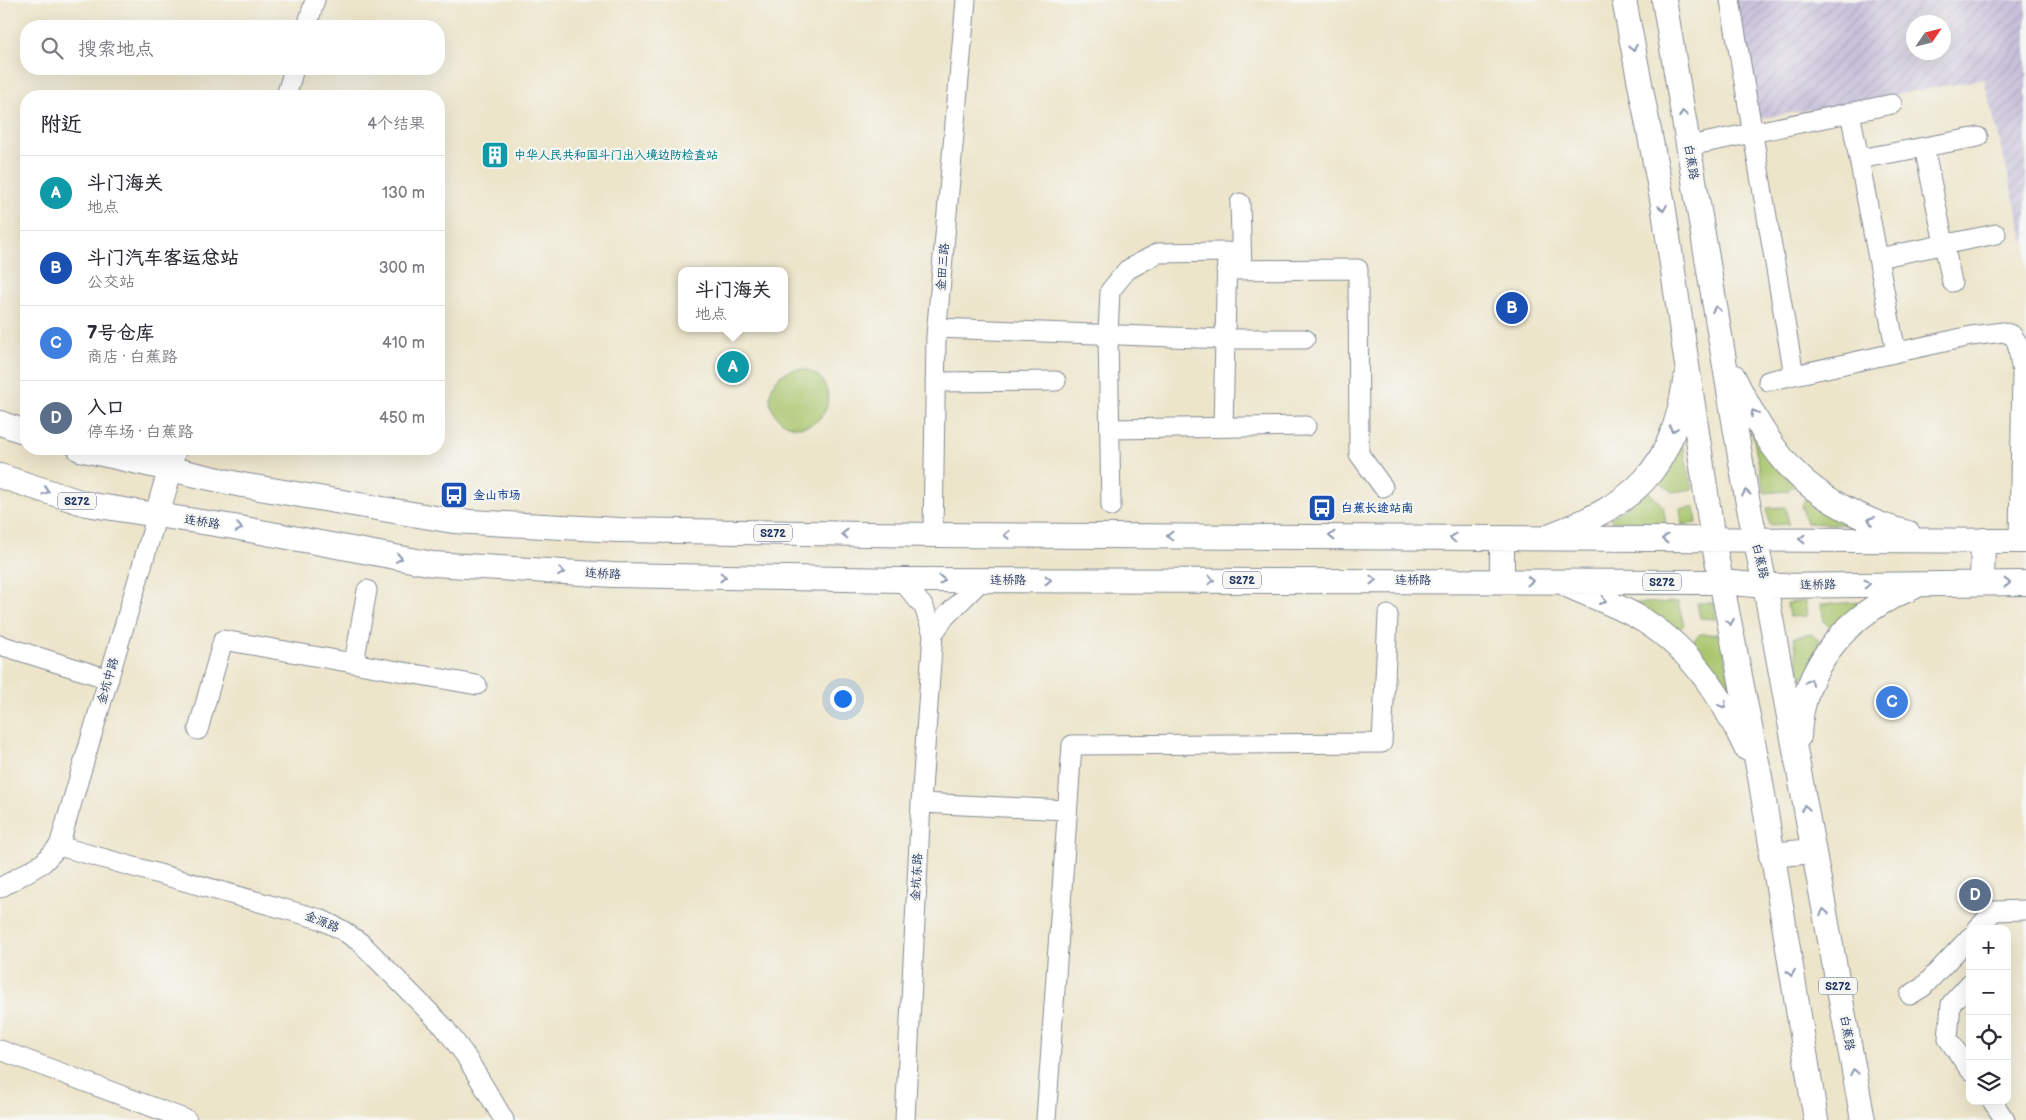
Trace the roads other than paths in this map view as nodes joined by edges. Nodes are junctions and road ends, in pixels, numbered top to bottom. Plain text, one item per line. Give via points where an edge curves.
1 (315, 0) edge
2 (966, 0) edge
3 (1624, 0) edge
4 (1664, 0) edge
5 (1730, 0) edge
6 (309, 20) edge
7 (292, 75) edge
8 (288, 90) edge
9 (1892, 104) dead end
10 (1850, 112) junction
11 (1752, 133) junction
12 (1978, 137) dead end
13 (1689, 146) junction
14 (1924, 147) junction
15 (1859, 159) junction
16 (1240, 203) dead end
17 (1996, 234) dead end
18 (1944, 244) junction
19 (1878, 258) junction
20 (1234, 270) junction
21 (1952, 282) dead end
22 (937, 328) junction
23 (1108, 335) junction
24 (1223, 339) junction
25 (1305, 339) dead end
26 (1896, 352) junction
27 (1724, 357) junction
28 (1687, 364) junction
29 (1794, 375) junction
30 (1056, 381) dead end
31 (1768, 381) dead end
32 (936, 382) junction
33 (0, 423) edge
34 (1306, 426) dead end
35 (1223, 427) junction
36 (1110, 429) junction
37 (20, 430) edge
38 (2023, 442) edge
39 (136, 455) edge
40 (174, 459) edge
41 (0, 476) edge
42 (1383, 487) dead end
43 (1111, 506) dead end
44 (2023, 506) edge
45 (157, 515) junction
46 (933, 535) junction
47 (1502, 539) junction
48 (1540, 539) junction
49 (1714, 540) junction
50 (1934, 540) junction
51 (1983, 540) junction
52 (1755, 541) junction
53 (2023, 541) edge
54 (901, 580) junction
55 (982, 580) junction
56 (1502, 580) junction
57 (1558, 581) junction
58 (1722, 582) junction
59 (1923, 583) junction
60 (1982, 583) junction
61 (2026, 583) edge
62 (1765, 586) junction
63 (367, 590) dead end
64 (1388, 615) dead end
65 (933, 634) junction
66 (0, 645) edge
67 (354, 663) junction
68 (109, 679) junction
69 (478, 685) dead end
70 (198, 730) dead end
71 (1797, 765) junction
72 (1760, 777) junction
73 (921, 802) junction
74 (1067, 810) junction
75 (59, 846) junction
76 (1813, 852) junction
77 (1772, 856) junction
78 (0, 888) edge
79 (2026, 910) edge
80 (1982, 925) edge
81 (1966, 941) edge
82 (1966, 987) edge
83 (1910, 995) dead end
84 (0, 1050) edge
85 (1966, 1064) edge
86 (1995, 1105) edge
87 (187, 1120) edge
88 (504, 1120) edge
89 (904, 1120) edge
90 (1046, 1120) edge
91 (1816, 1120) edge
92 (1863, 1120) edge
93 (2005, 1120) edge

1 - 6 street
2 - 22 street, 金田三路
3 -> 28 main road via 1663,204
13 -> 4 main road, 白蕉路
5 - 11 street
7 - 8 street
9 - 10 street
10 - 11 street
10 - 15 street
11 - 13 street
11 - 29 street
12 - 14 street
27 -> 13 main road, 白蕉路
14 - 15 street
14 - 18 street
15 - 19 street
16 - 20 street
17 - 18 street
18 - 19 street
18 - 21 street
19 - 26 street
20 - 23 street via 1227,252 1158,253 1127,270 1110,291
20 - 24 street
20 - 42 street via 1358,268 1360,454
22 - 23 street
22 - 32 street, 金田三路
23 - 24 street
23 - 36 street
24 - 25 street
24 - 35 street
26 - 29 street
26 - 38 street via 1971,336 2003,332 2012,335 2017,342 2022,373
50 -> 27 main road via 1893,529 1861,515 1803,480 1761,424
52 -> 27 main road, 白蕉路
28 -> 48 main road via 1683,397 1674,426 1655,470 1647,480 1635,492 1596,515
28 - 49 main road
29 - 31 street
30 - 32 street
32 - 46 street, 金田三路
33 - 37 main road
34 - 35 street
35 - 36 street
36 - 43 street
38 - 44 street
39 - 40 main road, S272
40 - 45 main road
46 -> 40 main road, S272 via 619,530 453,520 242,485
41 -> 45 main road, 连桥路 / S272 via 86,504
44 - 53 street
45 -> 54 main road, 连桥路 / S272 via 434,564 613,575
45 - 68 street, 金坑中路
47 -> 46 main road, S272
47 - 48 main road, S272
47 - 56 main road
49 -> 48 main road, S272
49 - 52 main road, S272
49 - 58 main road
50 - 51 main road
50 -> 52 main road
51 - 53 main road
51 - 60 main road
52 - 62 main road, 白蕉路 / S272
54 -> 55 main road, 连桥路 / S272
54 - 65 street, 金坑东路 via 924,607
55 -> 56 main road, 连桥路 / S272
55 - 65 street via 945,617
56 -> 57 main road, 连桥路 / S272
57 - 58 main road, 连桥路 / S272
57 -> 72 main road via 1645,621 1674,643 1697,666 1719,696
58 - 62 main road, 连桥路 / S272
58 -> 72 main road
59 - 60 main road, 连桥路
62 -> 59 main road, 连桥路
71 -> 59 main road via 1799,723 1808,684 1818,663 1849,626 1867,611 1893,595
60 -> 61 main road, 连桥路
62 - 71 main road, 白蕉路 / S272
63 - 67 street
64 - 74 street via 1382,743 1072,745
65 - 73 street, 金坑东路
66 - 68 street
67 - 69 street
67 - 70 street via 223,640
68 - 75 street, 金坑中路
76 -> 71 main road, 白蕉路 / S272
72 - 77 main road
73 - 74 street
73 - 89 street, 金坑东路
74 - 90 street
75 - 78 street via 44,863
75 - 88 street, 金源路 via 320,919 342,930 361,944 444,1027 470,1062
76 - 77 main road
92 -> 76 main road, 白蕉路 / S272
77 -> 91 main road
79 - 80 street via 1994,911
81 - 83 street via 1923,987
82 - 85 street via 1951,1004 1948,1039
84 - 87 street
86 - 93 street

